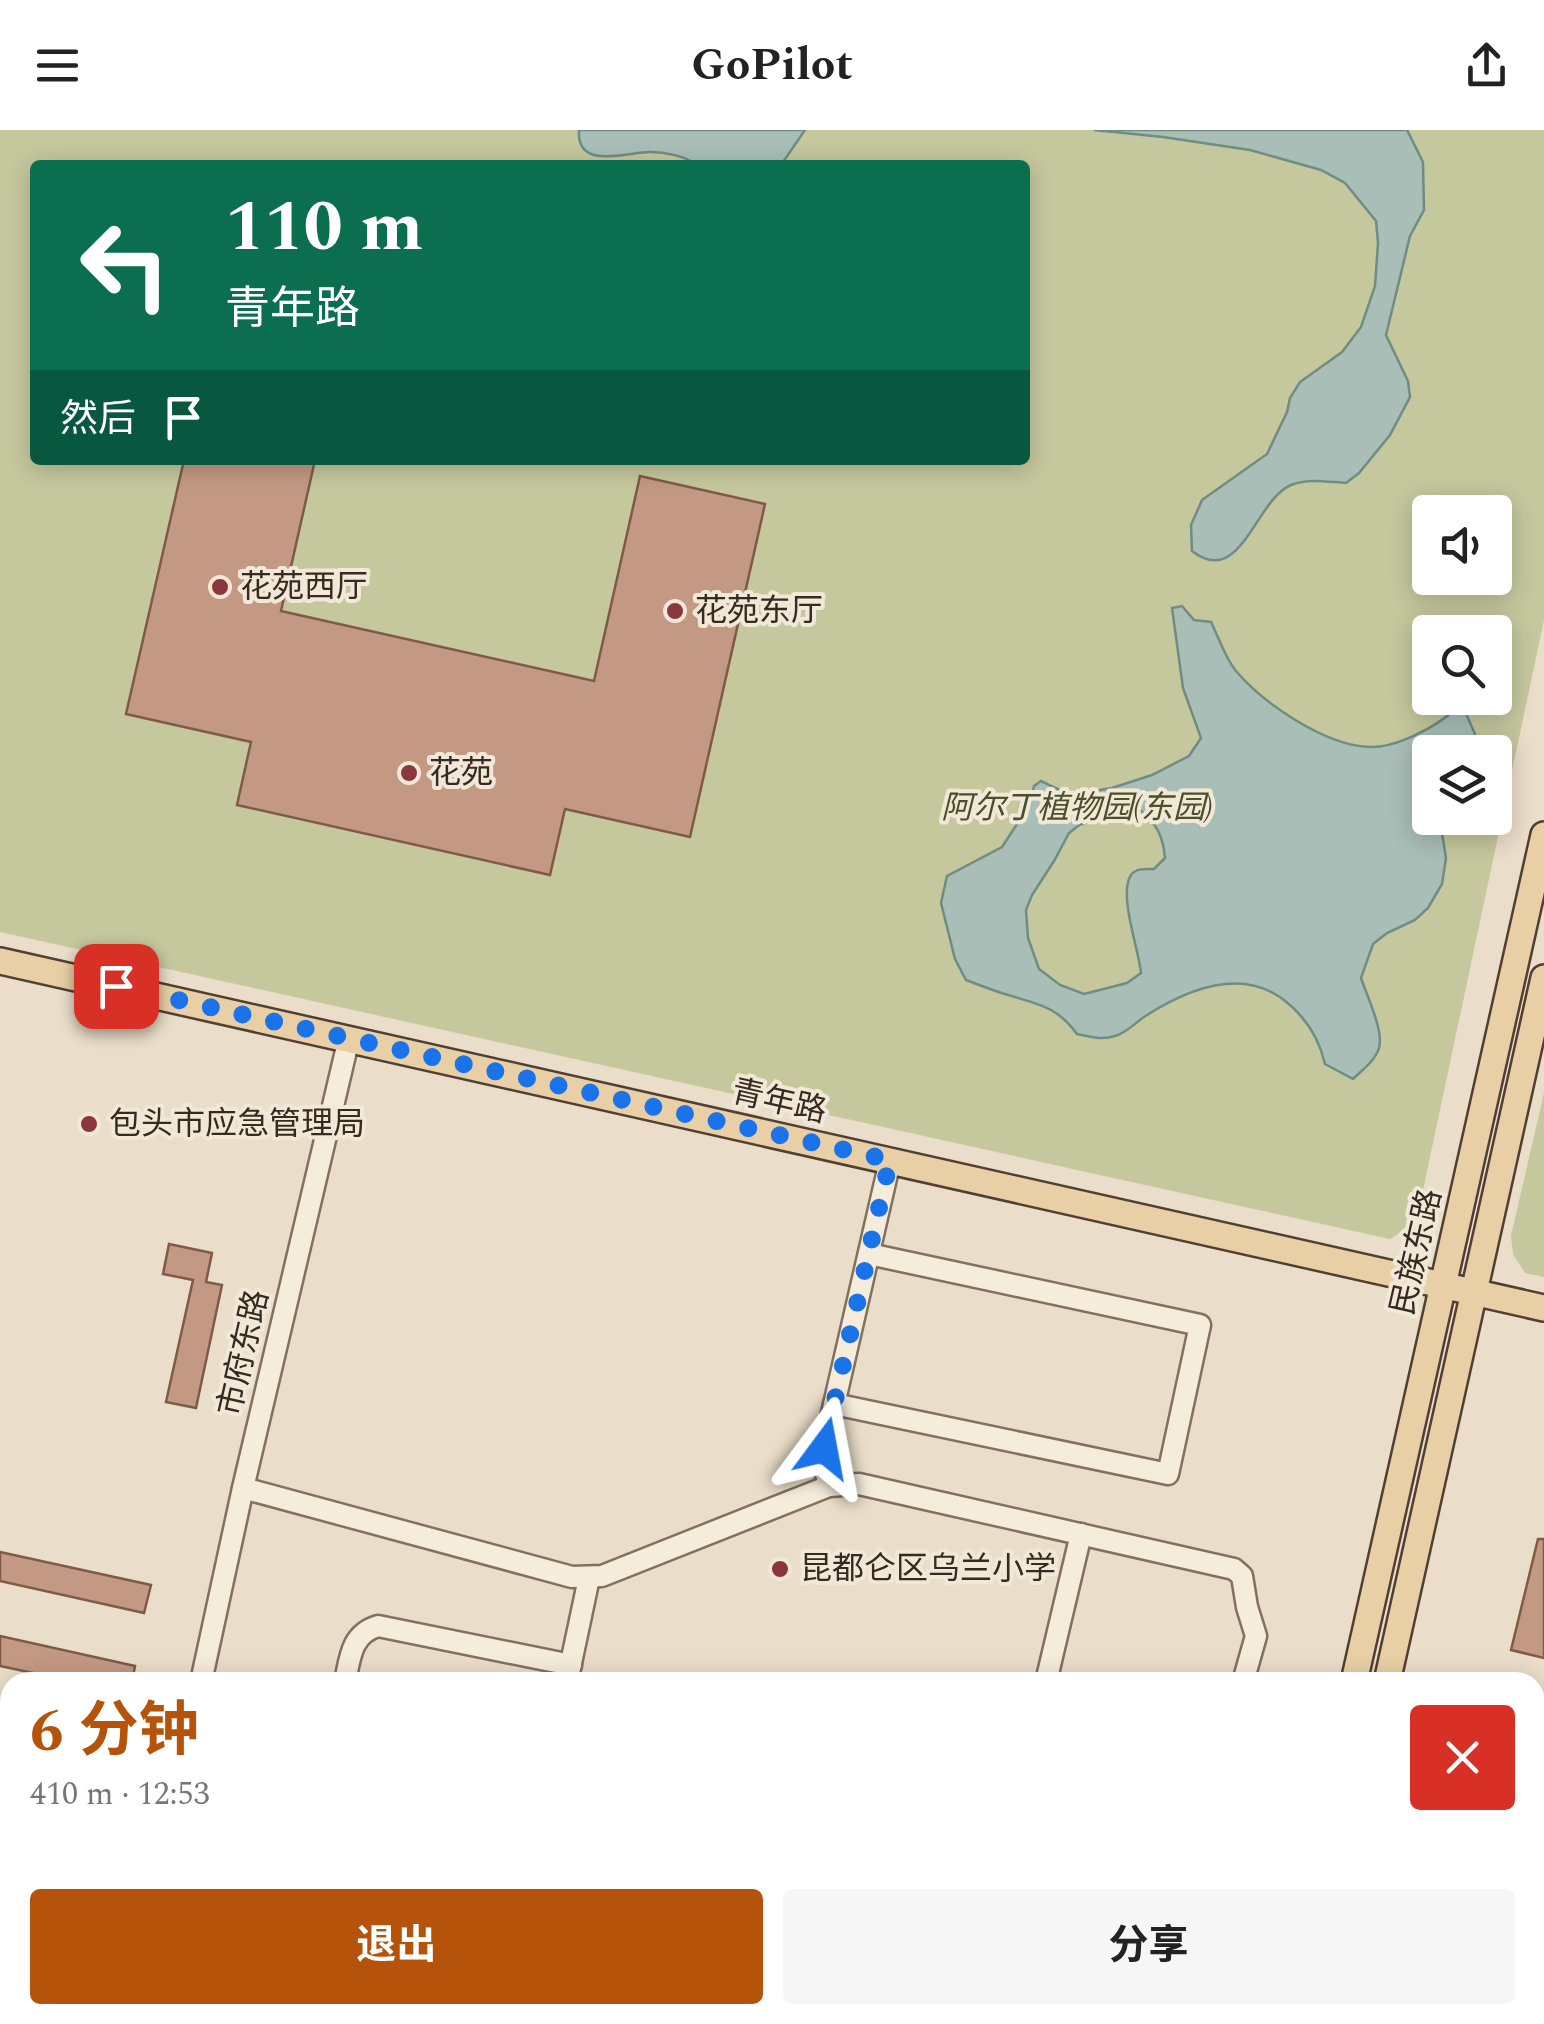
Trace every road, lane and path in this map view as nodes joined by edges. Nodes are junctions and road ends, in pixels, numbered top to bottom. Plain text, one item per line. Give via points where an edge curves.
1 (1544, 838) edge
2 (0, 961) edge
3 (1544, 978) edge
4 (349, 1038) junction
5 (890, 1160) junction
6 (869, 1254) junction
7 (1442, 1286) junction
8 (1474, 1292) junction
9 (1544, 1308) edge
10 (834, 1404) junction
11 (829, 1486) junction
12 (243, 1488) junction
13 (1081, 1534) junction
14 (589, 1578) junction
15 (203, 1672) edge
16 (347, 1672) edge
17 (561, 1672) edge
18 (569, 1672) edge
19 (1048, 1672) edge
20 (1246, 1672) edge
21 (1356, 1672) edge
22 (1389, 1672) edge

1 - 7 main road, 民族东路
2 - 4 main road, 青年路
3 - 8 main road, 民族东路
4 - 5 main road, 青年路
4 - 12 street, 市府东路
5 - 6 street
5 - 7 main road, 青年路
6 - 10 street
6 - 10 street via 1200,1324 1168,1474
7 - 8 main road, 青年路
7 - 21 main road, 民族东路
8 - 9 main road, 青年路
8 - 22 main road, 民族东路
10 - 11 street via 823,1462
11 - 13 street via 860,1484
11 - 14 street
12 - 14 street
12 - 15 street, 市府东路
13 - 19 street
13 - 20 street via 1239,1572 1256,1636
14 - 18 street
16 - 17 street via 353,1644 378,1626

